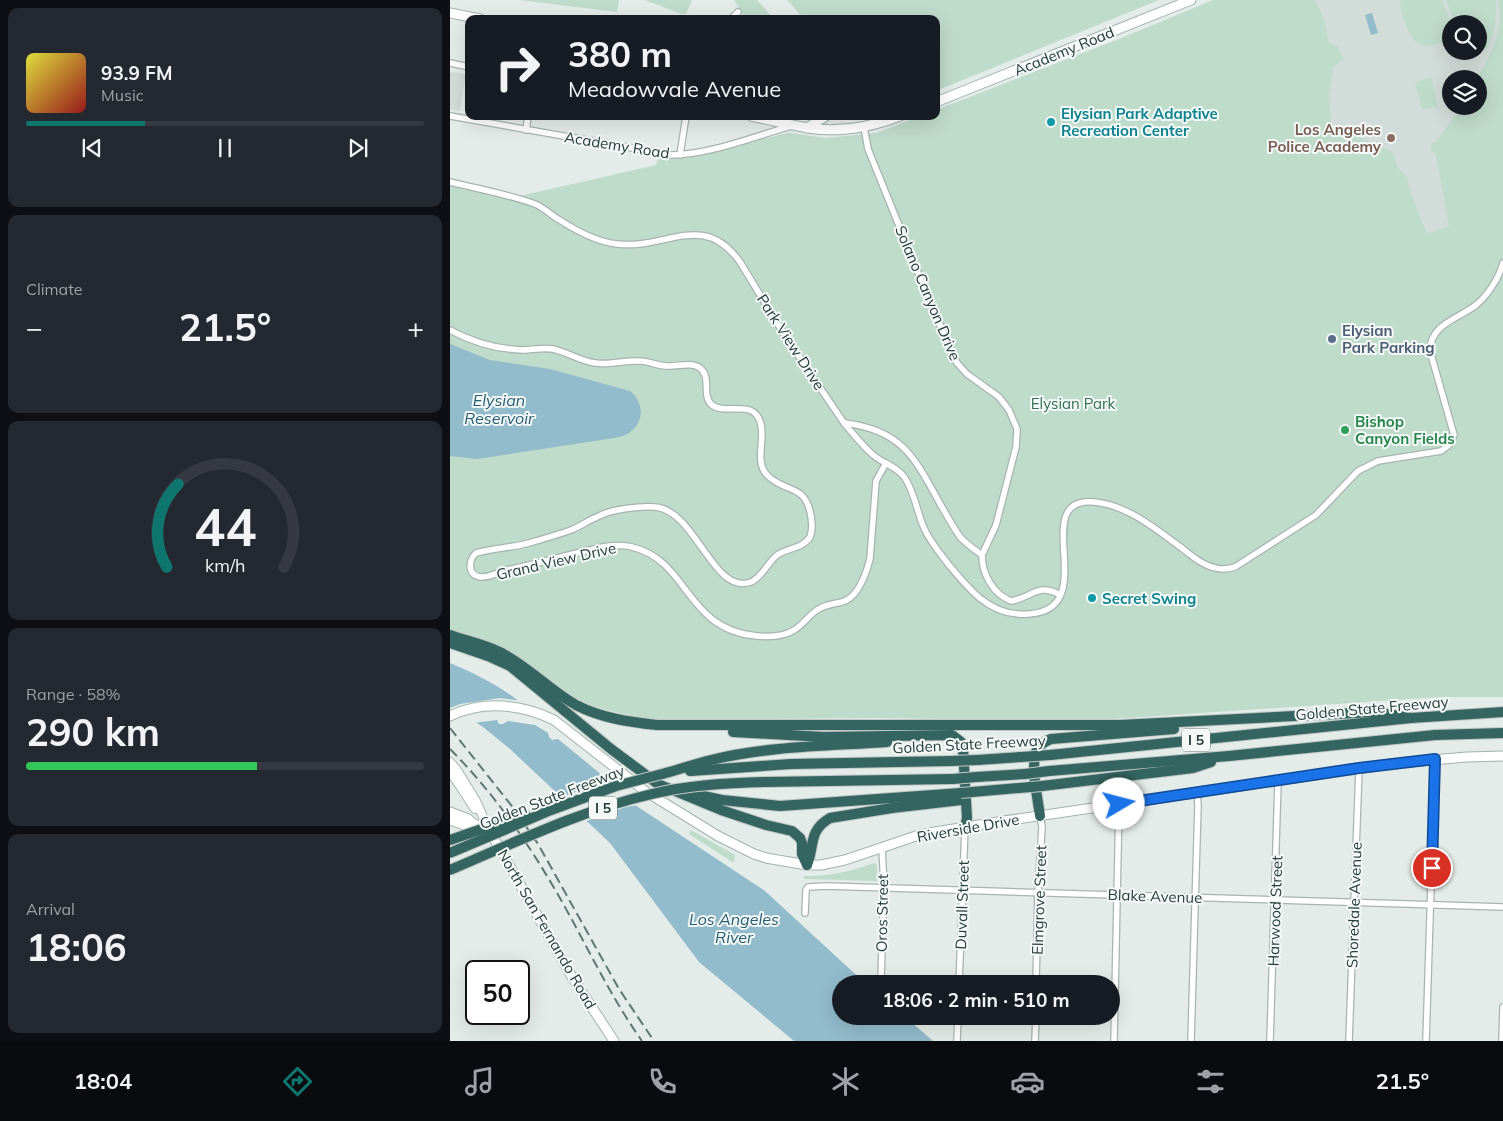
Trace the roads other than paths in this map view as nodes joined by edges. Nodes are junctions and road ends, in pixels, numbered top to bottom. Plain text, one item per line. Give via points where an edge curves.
1 (1191, 0) edge
2 (738, 12) dead end
3 (450, 13) edge
4 (735, 15) edge
5 (465, 16) edge
6 (450, 63) edge
7 (465, 66) edge
8 (940, 100) edge
9 (450, 116) edge
10 (465, 119) edge
11 (472, 120) edge
12 (527, 120) edge
13 (685, 120) edge
14 (770, 120) edge
15 (820, 120) edge
16 (887, 120) edge
17 (793, 125) junction
18 (864, 127) junction
19 (807, 128) junction
20 (526, 130) junction
21 (680, 155) junction
22 (450, 182) edge
23 (1503, 263) edge
24 (450, 330) edge
25 (844, 423) junction
26 (886, 463) junction
27 (982, 555) junction
28 (1060, 596) junction
29 (450, 635) edge
30 (450, 644) edge
31 (1503, 712) edge
32 (450, 716) edge
33 (1411, 718) junction
34 (1233, 720) junction
35 (696, 726) junction
36 (1503, 733) edge
37 (956, 738) junction
38 (1229, 756) junction
39 (1503, 756) edge
40 (1435, 759) junction
41 (450, 762) edge
42 (1359, 768) junction
43 (638, 770) junction
44 (450, 771) edge
45 (662, 774) junction
46 (1278, 781) junction
47 (616, 786) junction
48 (1197, 792) junction
49 (966, 796) junction
50 (1119, 804) junction
51 (450, 812) edge
52 (1040, 816) junction
53 (450, 820) edge
54 (486, 824) junction
55 (475, 825) junction
56 (965, 827) junction
57 (450, 840) edge
58 (882, 847) junction
59 (450, 853) edge
60 (807, 865) junction
61 (450, 870) edge
62 (884, 888) junction
63 (962, 890) junction
64 (1038, 893) junction
65 (1117, 895) junction
66 (1196, 898) junction
67 (1275, 900) junction
68 (1353, 903) junction
69 (1431, 905) junction
70 (1503, 907) edge
71 (805, 913) dead end
72 (880, 975) edge
73 (959, 975) edge
74 (1036, 975) edge
75 (1503, 1007) edge
76 (958, 1025) edge
77 (1036, 1025) edge
78 (614, 1041) edge
79 (957, 1041) edge
80 (1035, 1041) edge
81 (1114, 1041) edge
82 (1191, 1041) edge
83 (1270, 1041) edge
84 (1349, 1041) edge
85 (1426, 1041) edge
86 (1502, 1041) edge

1 - 8 main road, Academy Road
2 - 4 street
3 - 5 main road
6 - 7 street
9 - 10 street, Academy Road
11 - 20 street, Academy Road
12 - 20 street
13 - 21 street
14 - 17 main road
15 - 19 main road
16 - 18 main road, Academy Road
17 - 19 main road, Academy Road
17 - 21 street, Academy Road
18 - 19 main road, Academy Road via 837,130
18 - 27 street, Solano Canyon Drive via 871,155 957,363 999,397 1009,410 1017,430 1016,447 996,525
20 - 21 street, Academy Road
22 - 25 street, Park View Drive via 537,205 559,220 606,243 646,244 700,234 721,242 740,262
23 - 28 street via 1497,278 1476,305 1443,325 1430,343 1454,435 1446,448 1378,462 1358,471 1311,520 1235,568 1204,564 1126,511 1103,503 1082,502 1071,508 1065,517 1066,572
24 - 26 street, Grand View Drive via 493,347 553,349 597,363 642,361 663,366 698,367 706,376 707,393 713,406 745,408 758,418 761,426 760,454 767,476 805,498 813,526 806,542 776,556 750,582 736,582 725,576 688,528 669,511 658,507 613,511 574,529 520,546 476,552 470,564 475,576 492,575 601,547 630,546 648,552 664,563 705,614 723,627 746,635 784,635 797,628 818,608 844,601 855,592 870,560 876,481
25 - 26 street, Park View Drive via 872,454
25 - 27 street via 877,431 907,450 918,462 962,539
26 - 28 street, Park View Drive via 905,478 931,542 973,594 994,607 1019,614 1045,609
27 - 28 street via 986,576 1006,599 1016,600 1042,590 1050,590
29 - 35 highway via 506,655 567,699 601,715 638,723
30 - 43 highway via 510,666
31 - 33 highway, Golden State Freeway / I 5
32 - 60 main road, Riverside Drive via 470,708 499,705 545,715 645,791 718,836 766,858
33 - 34 highway via 1375,712
33 - 45 highway, Golden State Freeway / I 5, bridge via 1050,755 951,761 791,764
34 - 35 highway via 1120,725
34 - 52 highway via 1206,726 1045,741 1036,751 1034,766
35 - 37 highway via 801,736 945,734
36 - 38 highway, Golden State Freeway / I 5 via 1435,736
37 - 45 highway via 772,750 711,760
37 - 56 highway via 963,749
38 - 49 highway, bridge via 1194,768
38 - 61 highway, Golden State Freeway / I 5, bridge via 953,779 728,783 653,793 576,818
39 - 40 main road, Riverside Drive
40 - 42 main road, Riverside Drive
40 - 69 street
41 - 54 street via 476,801
42 - 46 main road, Riverside Drive
42 - 68 street, Shoredale Avenue
43 - 49 highway via 663,784 693,794 755,804 800,805
43 - 60 highway via 685,797 792,831 800,838
44 - 54 street
45 - 47 highway, Golden State Freeway / I 5, bridge
46 - 48 main road, Riverside Drive
46 - 67 street, Harwood Street
47 - 57 highway, bridge via 578,793
47 - 59 highway, Golden State Freeway / I 5, bridge
48 - 50 main road, Riverside Drive
48 - 66 street
49 - 60 highway via 830,818 814,834
50 - 52 main road, Riverside Drive
50 - 65 street
51 - 55 main road
52 - 56 main road, Riverside Drive
52 - 64 street, Elmgrove Street
53 - 55 main road via 467,826
54 - 55 main road
54 - 78 main road, North San Fernando Road via 572,977
56 - 58 main road, Riverside Drive via 916,836
56 - 63 street, Duvall Street
58 - 60 main road, Riverside Drive via 845,860
58 - 62 street, Oros Street
62 - 63 street, Blake Avenue
62 - 71 street, Blake Avenue via 808,887
62 - 72 street, Oros Street
63 - 64 street, Blake Avenue
63 - 73 street, Duvall Street
64 - 65 street, Blake Avenue
64 - 74 street, Elmgrove Street
65 - 66 street, Blake Avenue
65 - 81 street
66 - 67 street, Blake Avenue
66 - 82 street
67 - 68 street, Blake Avenue
67 - 83 street, Harwood Street
68 - 69 street, Blake Avenue
68 - 84 street, Shoredale Avenue
69 - 70 street, Blake Avenue
69 - 85 street
75 - 86 street
76 - 79 street
77 - 80 street

